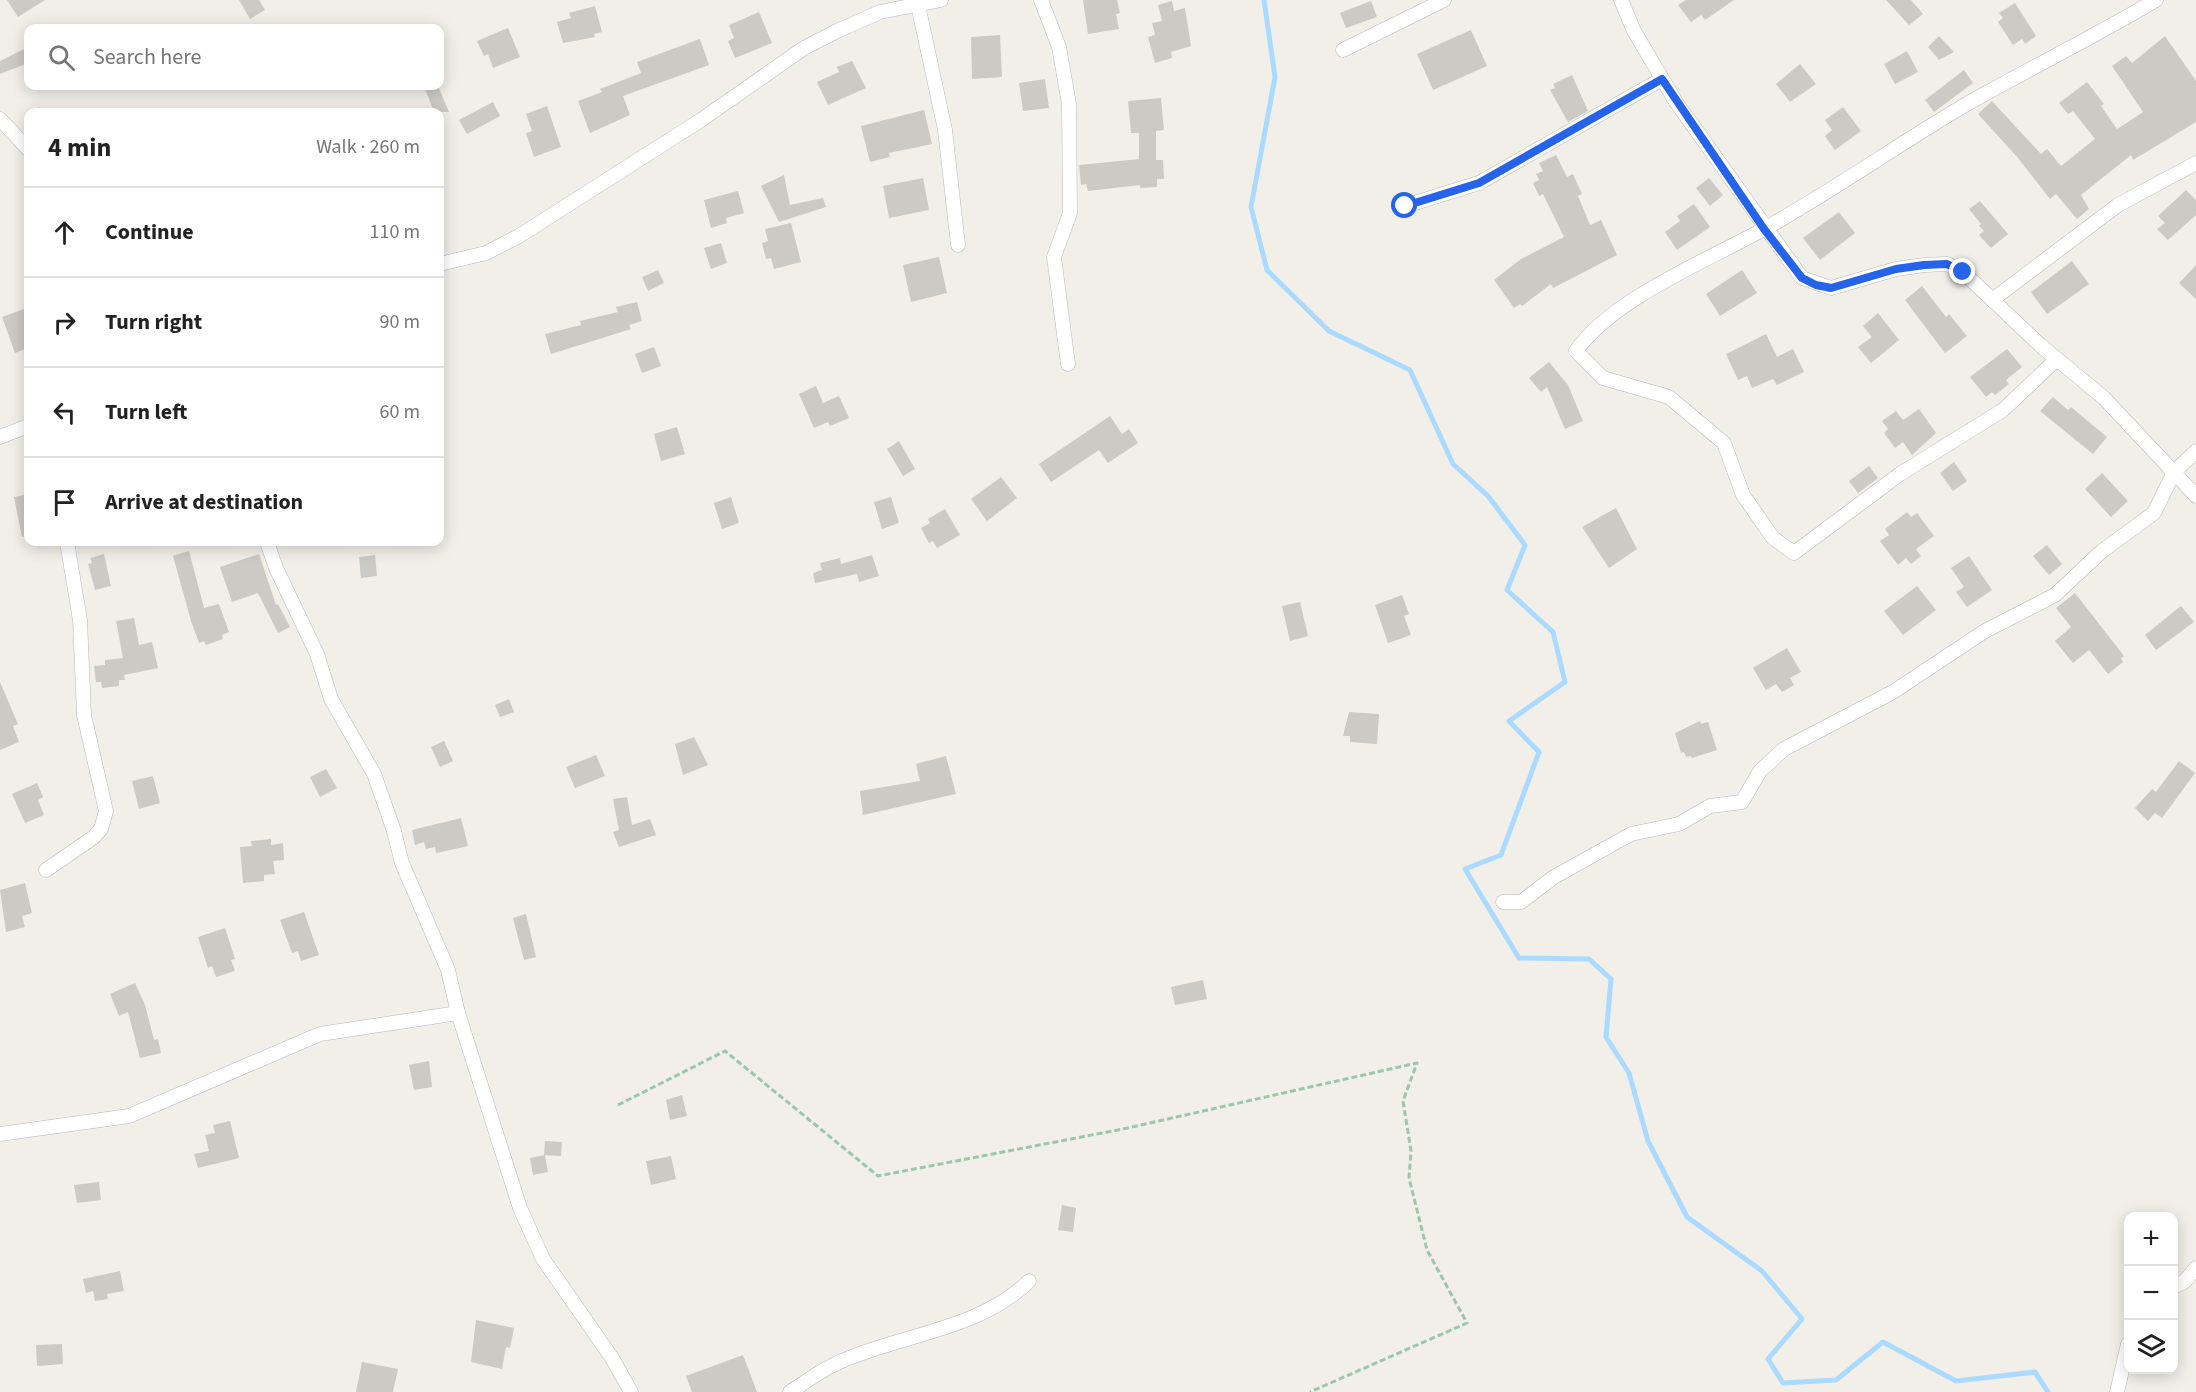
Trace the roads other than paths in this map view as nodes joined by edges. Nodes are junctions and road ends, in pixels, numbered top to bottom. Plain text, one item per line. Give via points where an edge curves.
1 (940, 0) edge
2 (1041, 0) edge
3 (1444, 0) edge
4 (1621, 0) edge
5 (2156, 0) edge
6 (918, 4) junction
7 (1343, 50) dead end
8 (1662, 79) junction
9 (0, 118) edge
10 (24, 145) edge
11 (2196, 163) edge
12 (1405, 206) dead end
13 (1764, 229) junction
14 (958, 246) dead end
15 (444, 263) edge
16 (1992, 300) junction
17 (2057, 358) junction
18 (1068, 364) dead end
19 (24, 428) edge
20 (0, 437) edge
21 (2196, 451) edge
22 (2174, 472) junction
23 (2196, 496) edge
24 (68, 546) edge
25 (268, 546) edge
26 (46, 870) dead end
27 (1503, 902) dead end
28 (458, 1013) junction
29 (0, 1134) edge
30 (2196, 1268) edge
31 (1029, 1281) dead end
32 (2178, 1285) edge
33 (2124, 1361) edge
34 (631, 1392) edge
35 (790, 1392) edge
36 (2117, 1392) edge

1 - 6 street
2 - 18 street via 1059,47 1069,104 1070,213 1054,257
3 - 7 street
4 - 8 street
5 - 13 street via 1967,105
6 - 14 street via 945,130
6 - 15 street via 880,12 804,48 683,132 519,236 486,253
8 - 12 street via 1479,183
8 - 13 street
9 - 10 street
11 - 16 street via 2118,205
13 - 16 street via 1802,278 1816,285 1831,288 1896,269 1947,264 1963,272
13 - 17 street via 1638,298 1588,333 1576,351 1603,378 1669,397 1724,443 1743,495 1773,538 1794,553 1900,474 2003,410
16 - 17 street
17 - 22 street via 2104,398
19 - 20 street
21 - 22 street
22 - 23 street
22 - 27 street via 2154,513 2102,551 2055,595 1985,631 1893,692 1784,749 1760,771 1742,802 1710,806 1679,824 1631,834 1554,877 1521,902
24 - 26 street via 80,620 84,715 106,811 101,829 94,837
25 - 28 street via 317,654 331,699 374,774 402,863 447,970
28 - 29 street via 320,1034 129,1116
28 - 34 street via 524,1218 543,1259
30 - 32 street
31 - 35 street via 1012,1298 931,1332 824,1368
33 - 36 street

